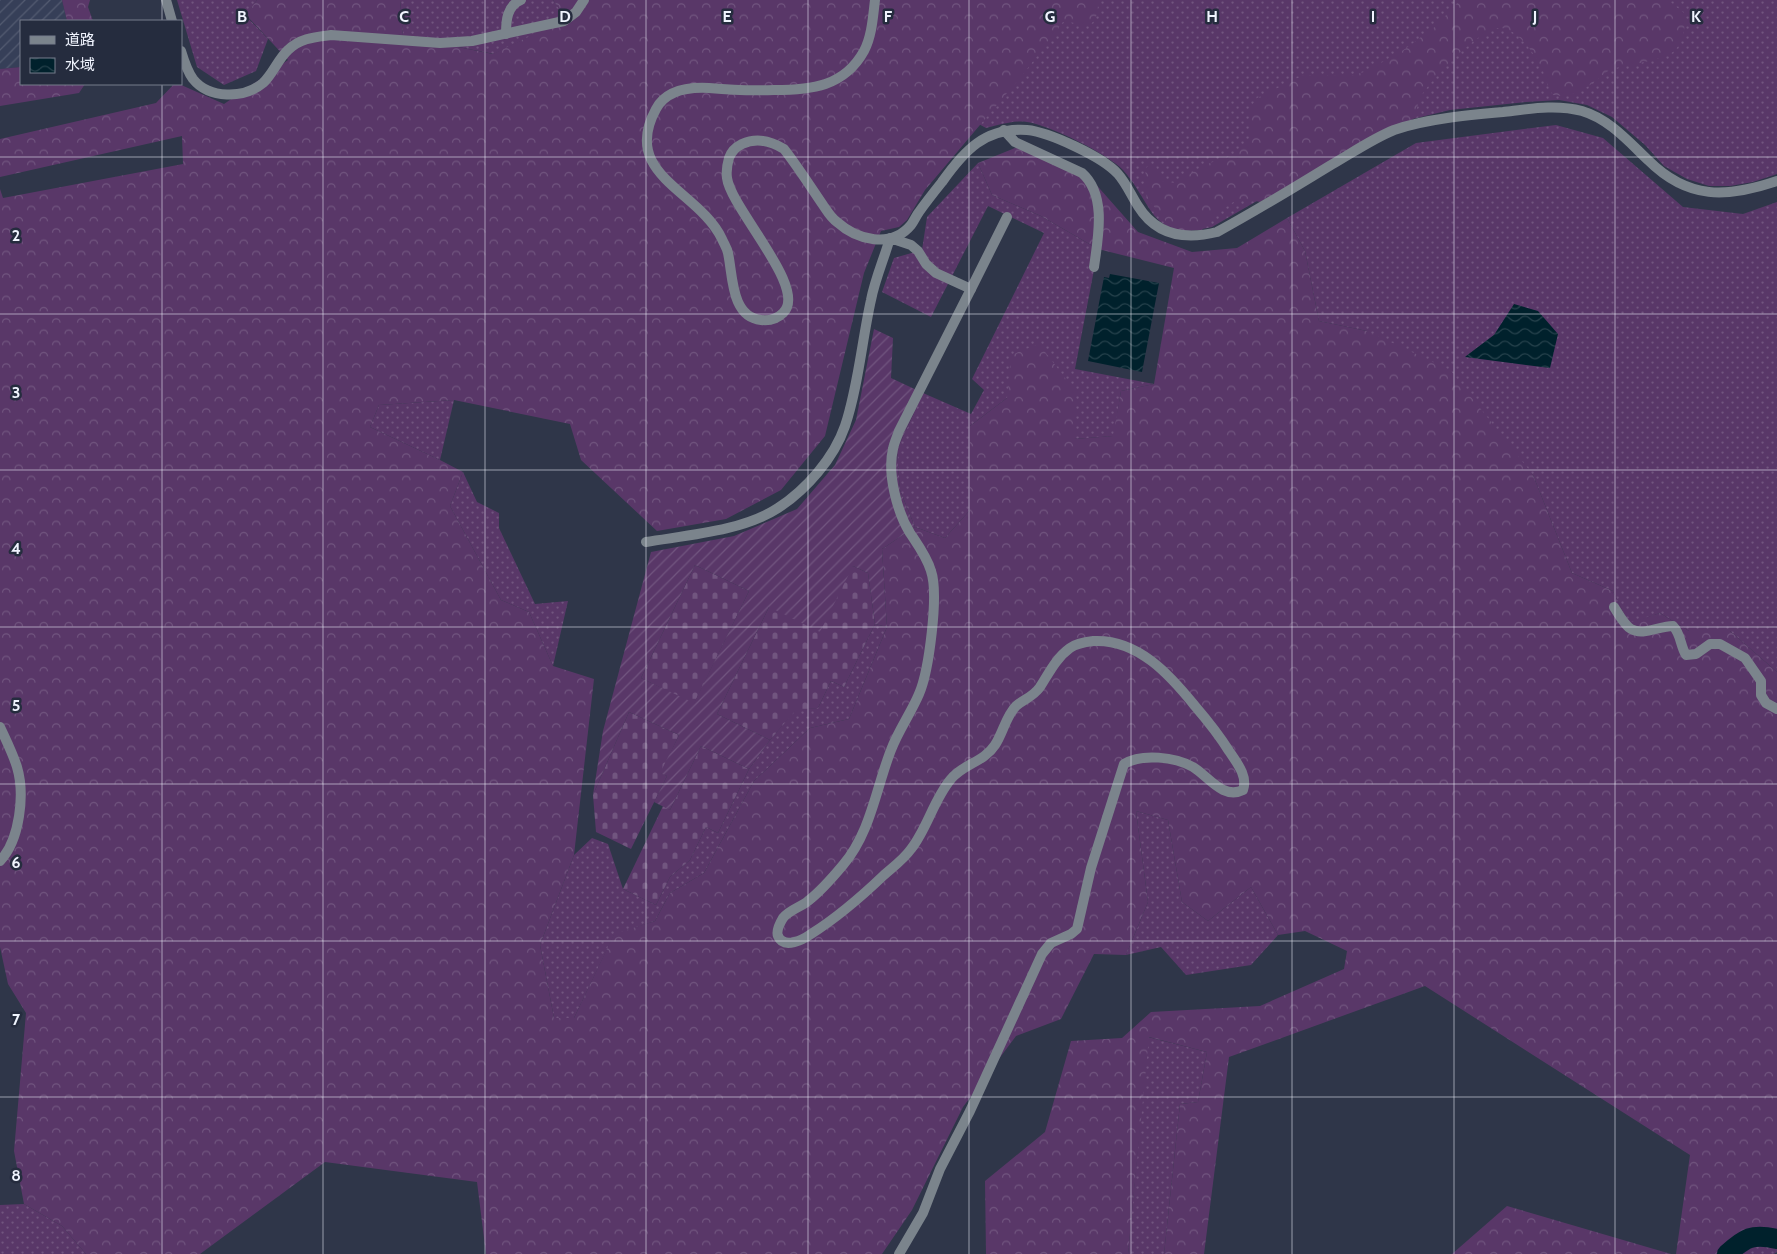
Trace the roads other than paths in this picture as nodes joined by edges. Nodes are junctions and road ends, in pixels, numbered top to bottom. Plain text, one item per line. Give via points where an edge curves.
1 (166, 0) edge
2 (521, 0) edge
3 (584, 0) edge
4 (875, 0) edge
5 (172, 20) edge
6 (506, 34) junction
7 (182, 54) edge
8 (1004, 130) junction
9 (1777, 182) edge
10 (1007, 217) dead end
11 (890, 238) junction
12 (1094, 267) dead end
13 (971, 289) junction
14 (646, 542) dead end
15 (1614, 607) dead end
16 (1777, 709) edge
17 (0, 727) edge
18 (0, 861) edge
19 (899, 1254) edge

1 - 5 street
2 - 6 street via 514,3 506,19
3 - 6 street via 564,21
4 - 11 street via 864,50 838,79 820,87 801,90 682,90 659,103 651,118 646,147 659,174 699,209 718,231 728,251 735,294 749,316 759,320 769,321 784,312 788,307 788,292 727,180 726,167 739,145 750,141 773,142 784,149 835,221 864,238
6 - 7 street via 440,43 331,35 313,37 288,49 264,82 239,94 209,90 194,80
8 - 9 street via 1028,130 1054,137 1106,164 1118,174 1145,216 1160,229 1192,236 1217,232 1396,130 1423,123 1553,107 1595,116 1608,123 1660,172 1696,190 1734,193
8 - 11 street via 973,145 958,160 911,226
8 - 12 street via 1015,142 1082,173 1090,180 1096,193 1100,230
10 - 13 street
11 - 13 street via 911,245 936,273
11 - 14 street via 871,297 844,427 829,457 809,482 778,508 750,521
13 - 19 street via 892,450 896,499 909,532 931,570 935,586 926,672 920,693 892,746 861,838 845,863 809,900 785,916 778,927 778,935 787,942 798,942 813,933 850,908 912,849 942,790 953,776 986,756 996,745 1016,706 1032,696 1073,645 1105,641 1119,644 1160,666 1220,737 1245,780 1245,787 1239,792 1224,790 1181,762 1144,758 1124,764 1091,868 1077,930 1052,943 1042,954 940,1169 923,1213
15 - 16 street via 1630,628 1640,632 1673,626 1679,632 1686,655 1696,654 1710,644 1720,644 1745,658 1761,681 1761,695 1766,703
17 - 18 street via 17,768 21,790 11,846

